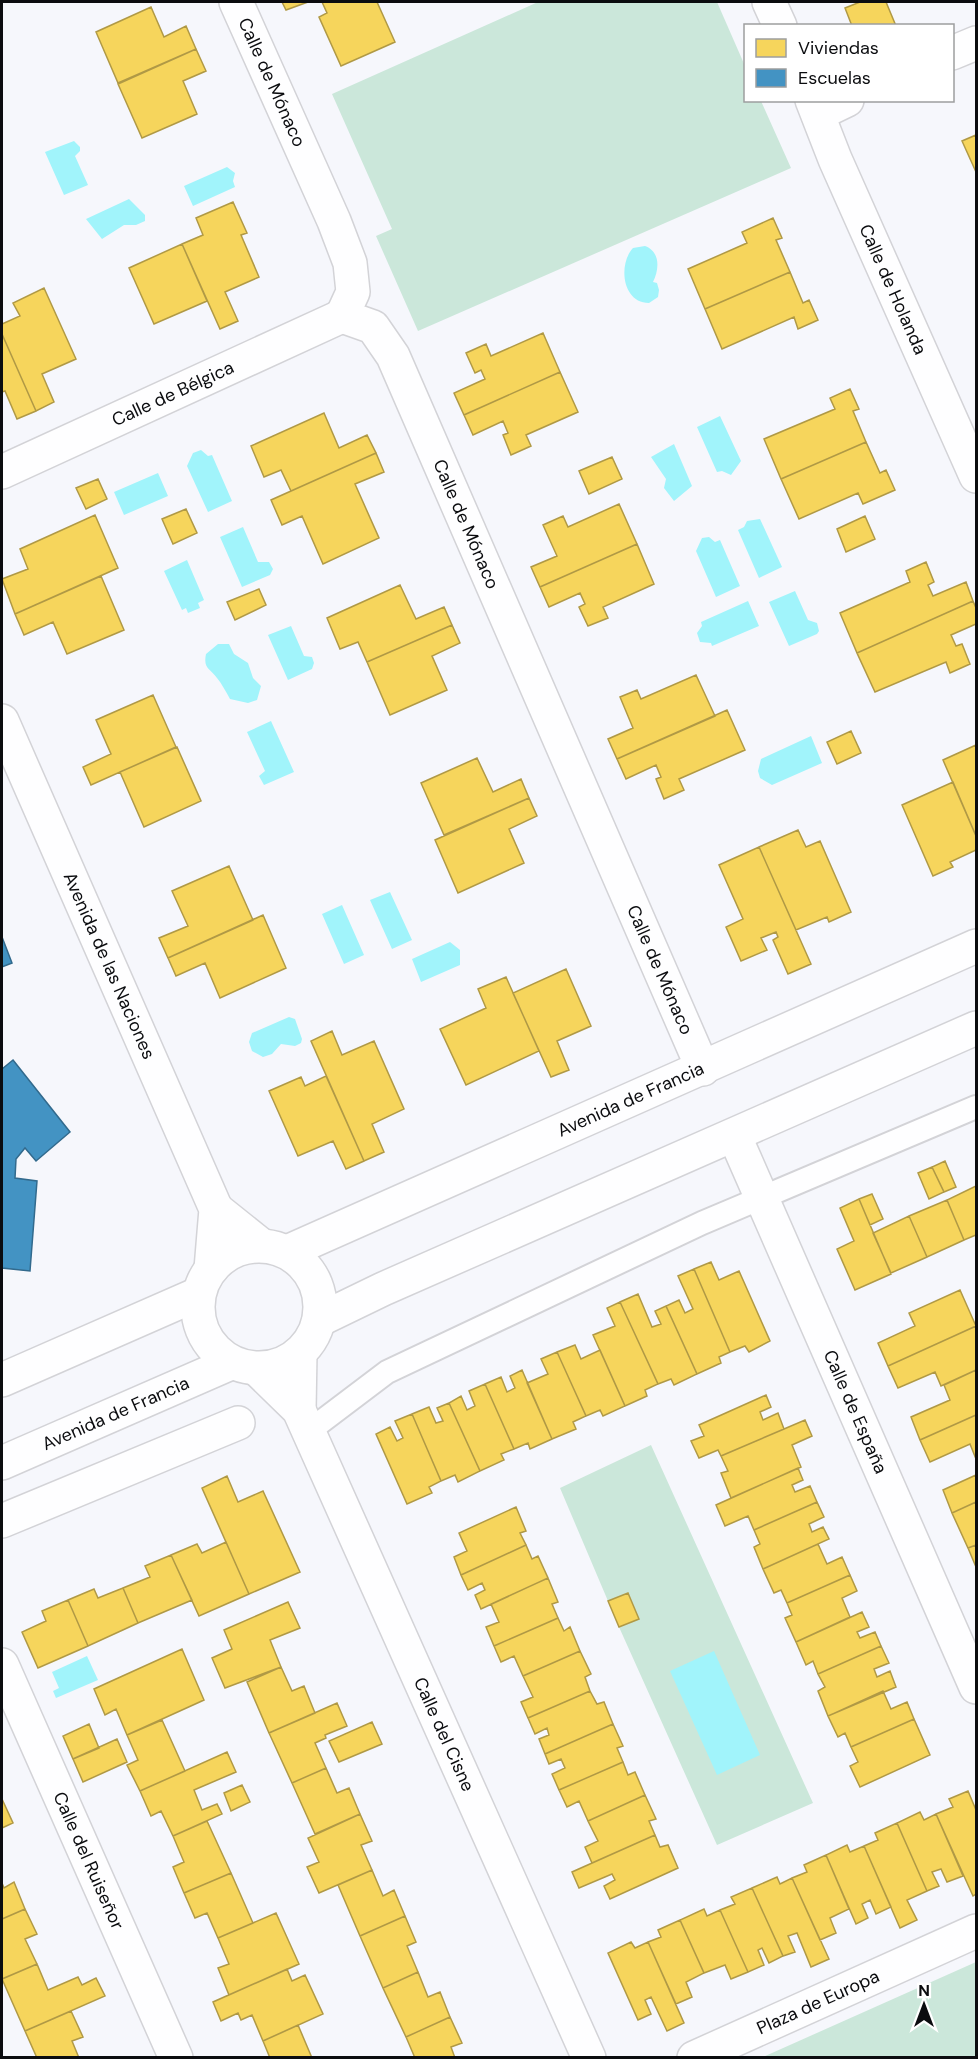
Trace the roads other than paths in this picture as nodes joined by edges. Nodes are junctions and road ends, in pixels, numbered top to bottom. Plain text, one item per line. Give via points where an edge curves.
1 (237, 2) edge
2 (769, 2) edge
3 (779, 24) edge
4 (976, 43) edge
5 (954, 52) edge
6 (825, 105) edge
7 (342, 316) junction
8 (2, 472) edge
9 (976, 476) edge
10 (2, 721) edge
11 (976, 946) edge
12 (976, 1028) edge
13 (703, 1069) junction
14 (976, 1107) edge
15 (735, 1137) junction
16 (761, 1197) junction
17 (216, 1209) junction
18 (274, 1249) junction
19 (204, 1281) junction
20 (320, 1320) junction
21 (300, 1353) junction
22 (244, 1366) junction
23 (2, 1380) edge
24 (304, 1420) junction
25 (238, 1423) dead end
26 (2, 1463) edge
27 (2, 1521) edge
28 (2, 1665) edge
29 (976, 1687) edge
30 (976, 1931) edge
31 (176, 2058) edge
32 (589, 2058) edge
33 (694, 2058) edge

1 - 7 street, Calle de Mónaco via 350,263 353,292
2 - 3 street
4 - 5 street
6 - 9 street, Calle de Holanda via 835,159
7 - 8 street, Calle de Bélgica
7 - 13 street, Calle de Mónaco via 373,327 393,356
10 - 17 street, Avenida de las Naciones
11 - 13 street, Avenida de Francia
12 - 15 street
13 - 18 street, Avenida de Francia
14 - 16 lane
15 - 16 street, Calle de España
15 - 20 street via 393,1284
16 - 24 lane via 387,1372
16 - 29 street, Calle de España
17 - 18 street, Avenida de las Naciones
17 - 19 street, Avenida de las Naciones
18 - 19 street via 235,1250 218,1260
18 - 20 street via 307,1269 319,1293
19 - 22 street via 198,1321 210,1346
19 - 23 street
20 - 21 street
21 - 22 street via 284,1364
21 - 24 street, Calle del Cisne
22 - 24 street, Calle del Cisne
22 - 26 street, Avenida de Francia
24 - 32 street, Calle del Cisne
25 - 27 street
28 - 31 street, Calle del Ruiseñor
30 - 33 street, Plaza de Europa

